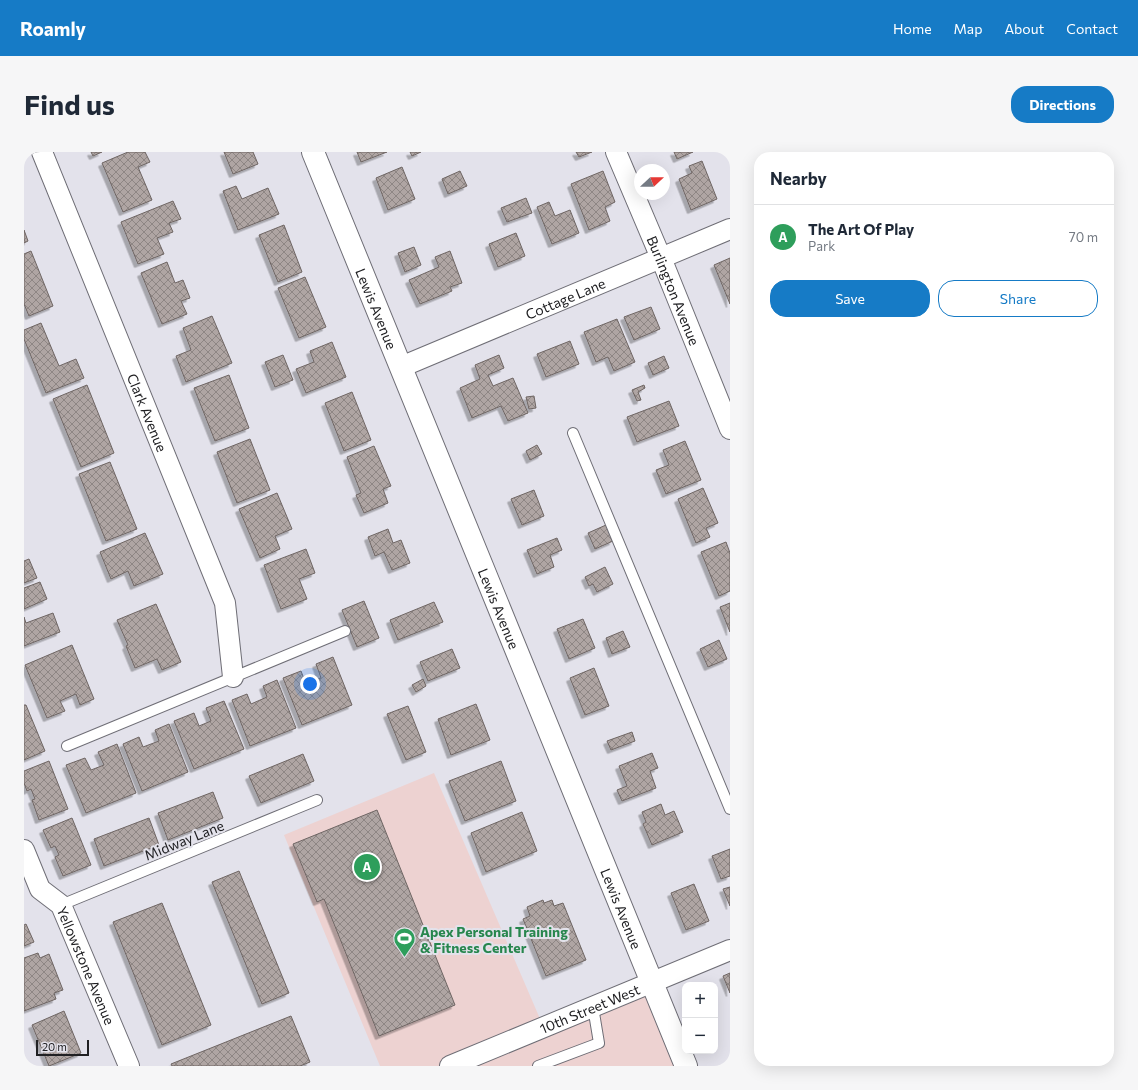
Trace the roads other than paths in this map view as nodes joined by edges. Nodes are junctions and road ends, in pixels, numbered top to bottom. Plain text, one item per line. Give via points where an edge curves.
1 (42, 152) edge
2 (313, 152) edge
3 (616, 152) edge
4 (730, 229) edge
5 (661, 258) junction
6 (401, 367) junction
7 (730, 429) edge
8 (573, 433) dead end
9 (345, 631) dead end
10 (233, 677) junction
11 (67, 746) dead end
12 (317, 800) dead end
13 (730, 809) edge
14 (24, 850) edge
15 (60, 905) junction
16 (730, 950) edge
17 (652, 982) junction
18 (593, 1007) junction
19 (129, 1066) edge
20 (450, 1066) edge
21 (538, 1066) edge
22 (686, 1066) edge

1 - 10 street, Clark Avenue via 225,603
2 - 6 street, Lewis Avenue
3 - 5 street, Burlington Avenue
4 - 5 street, Cottage Lane
5 - 6 street, Cottage Lane
5 - 7 street, Burlington Avenue
6 - 17 street, Lewis Avenue
8 - 13 lane
9 - 10 lane
10 - 11 lane
12 - 15 lane, Midway Lane
14 - 15 street, Yellowstone Avenue via 40,889
15 - 19 street, Yellowstone Avenue
16 - 17 street, 10th Street West
17 - 18 street, 10th Street West
17 - 22 street, Lewis Avenue
18 - 20 street, 10th Street West
18 - 21 lane via 599,1043

